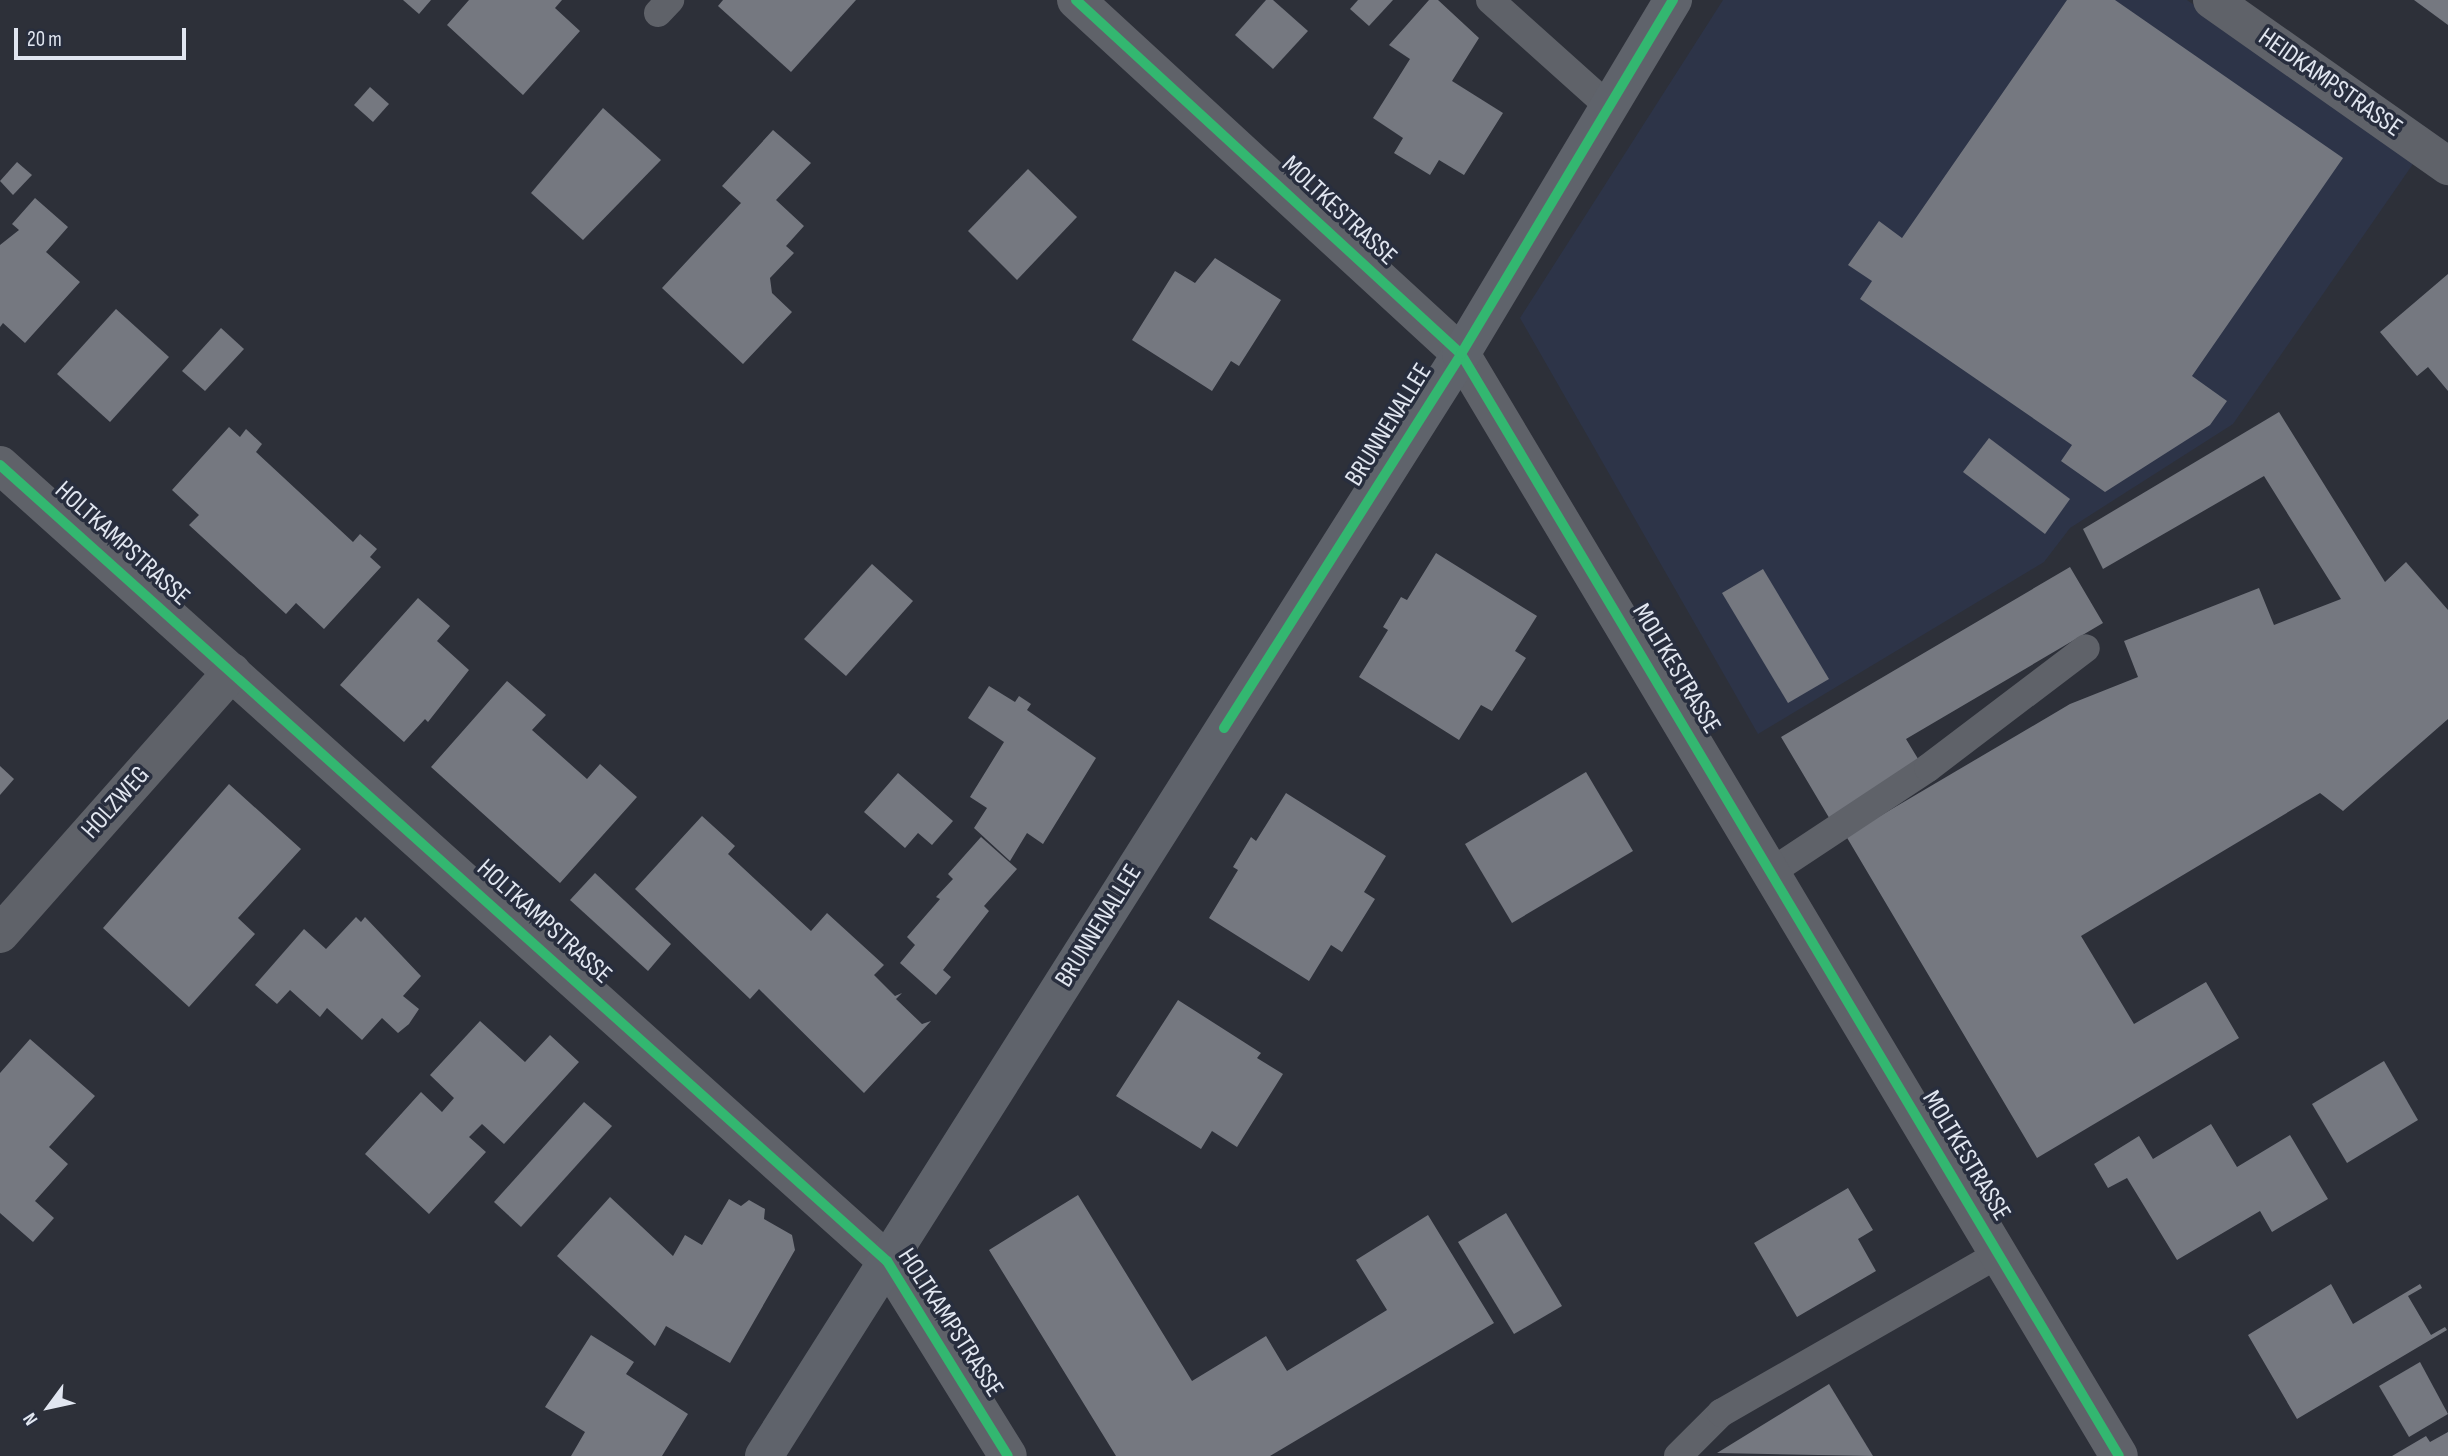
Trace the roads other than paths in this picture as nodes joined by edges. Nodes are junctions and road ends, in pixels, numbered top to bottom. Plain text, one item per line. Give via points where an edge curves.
1 (1076, 0) edge
2 (1490, 0) edge
3 (1673, 0) edge
4 (2213, 0) edge
5 (1608, 106) junction
6 (2448, 166) edge
7 (1461, 354) junction
8 (0, 465) edge
9 (2086, 648) dead end
10 (232, 672) junction
11 (1771, 872) junction
12 (0, 934) edge
13 (1998, 1254) junction
14 (887, 1261) junction
15 (764, 1456) edge
16 (1008, 1456) edge
17 (1678, 1456) edge
18 (2119, 1456) edge

1 - 7 street, MOLTKESTRASSE
2 - 5 lane
3 - 5 street, BRUNNENALLEE
4 - 6 street, HEIDKAMPSTRASSE
5 - 7 street, BRUNNENALLEE
7 - 11 street, MOLTKESTRASSE
7 - 14 street, BRUNNENALLEE
8 - 10 street, HOLTKAMPSTRASSE
9 - 11 lane via 1928,768
10 - 12 street, HOLZWEG
10 - 14 street, HOLTKAMPSTRASSE
11 - 13 street, MOLTKESTRASSE
13 - 17 lane via 1721,1413
13 - 18 street, MOLTKESTRASSE
14 - 15 street, BRUNNENALLEE
14 - 16 street, HOLTKAMPSTRASSE

